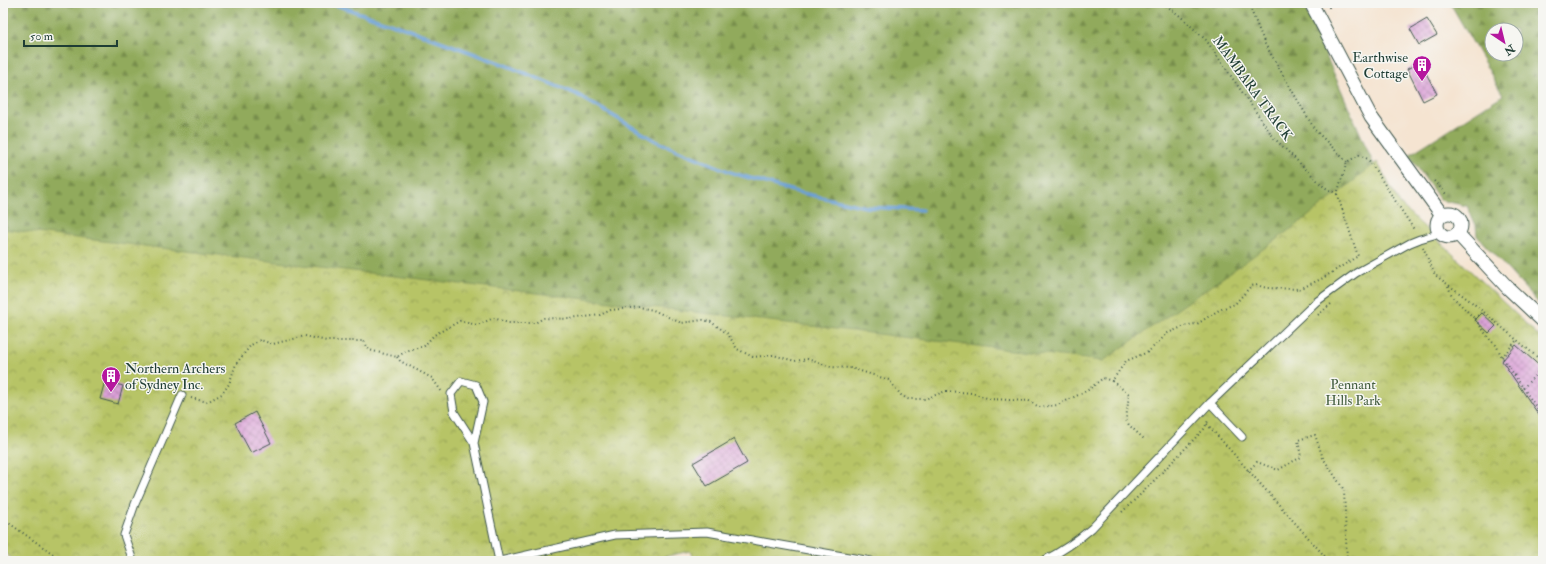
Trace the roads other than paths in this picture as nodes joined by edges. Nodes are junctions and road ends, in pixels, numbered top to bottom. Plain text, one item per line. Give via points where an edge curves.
1 (1311, 3) edge
2 (1442, 216) junction
3 (1441, 233) junction
4 (1458, 234) junction
5 (1543, 321) edge
6 (182, 395) road end
7 (1210, 403) junction
8 (1242, 437) dead end
9 (474, 443) junction
10 (133, 561) edge
11 (499, 561) edge
12 (871, 561) edge
13 (1043, 561) edge

1 - 2 street via 1370,117
2 - 3 street via 1437,226
2 - 4 street via 1450,213 1458,217 1461,225
3 - 4 street via 1449,237
3 - 7 lane via 1420,239 1363,269 1316,302
4 - 5 street
6 - 10 lane via 124,535
7 - 8 lane
7 - 13 lane via 1092,528 1057,555
9 - 9 lane via 483,402 476,385 461,381 451,394 454,412
9 - 11 lane
11 - 12 lane via 615,535 707,532

